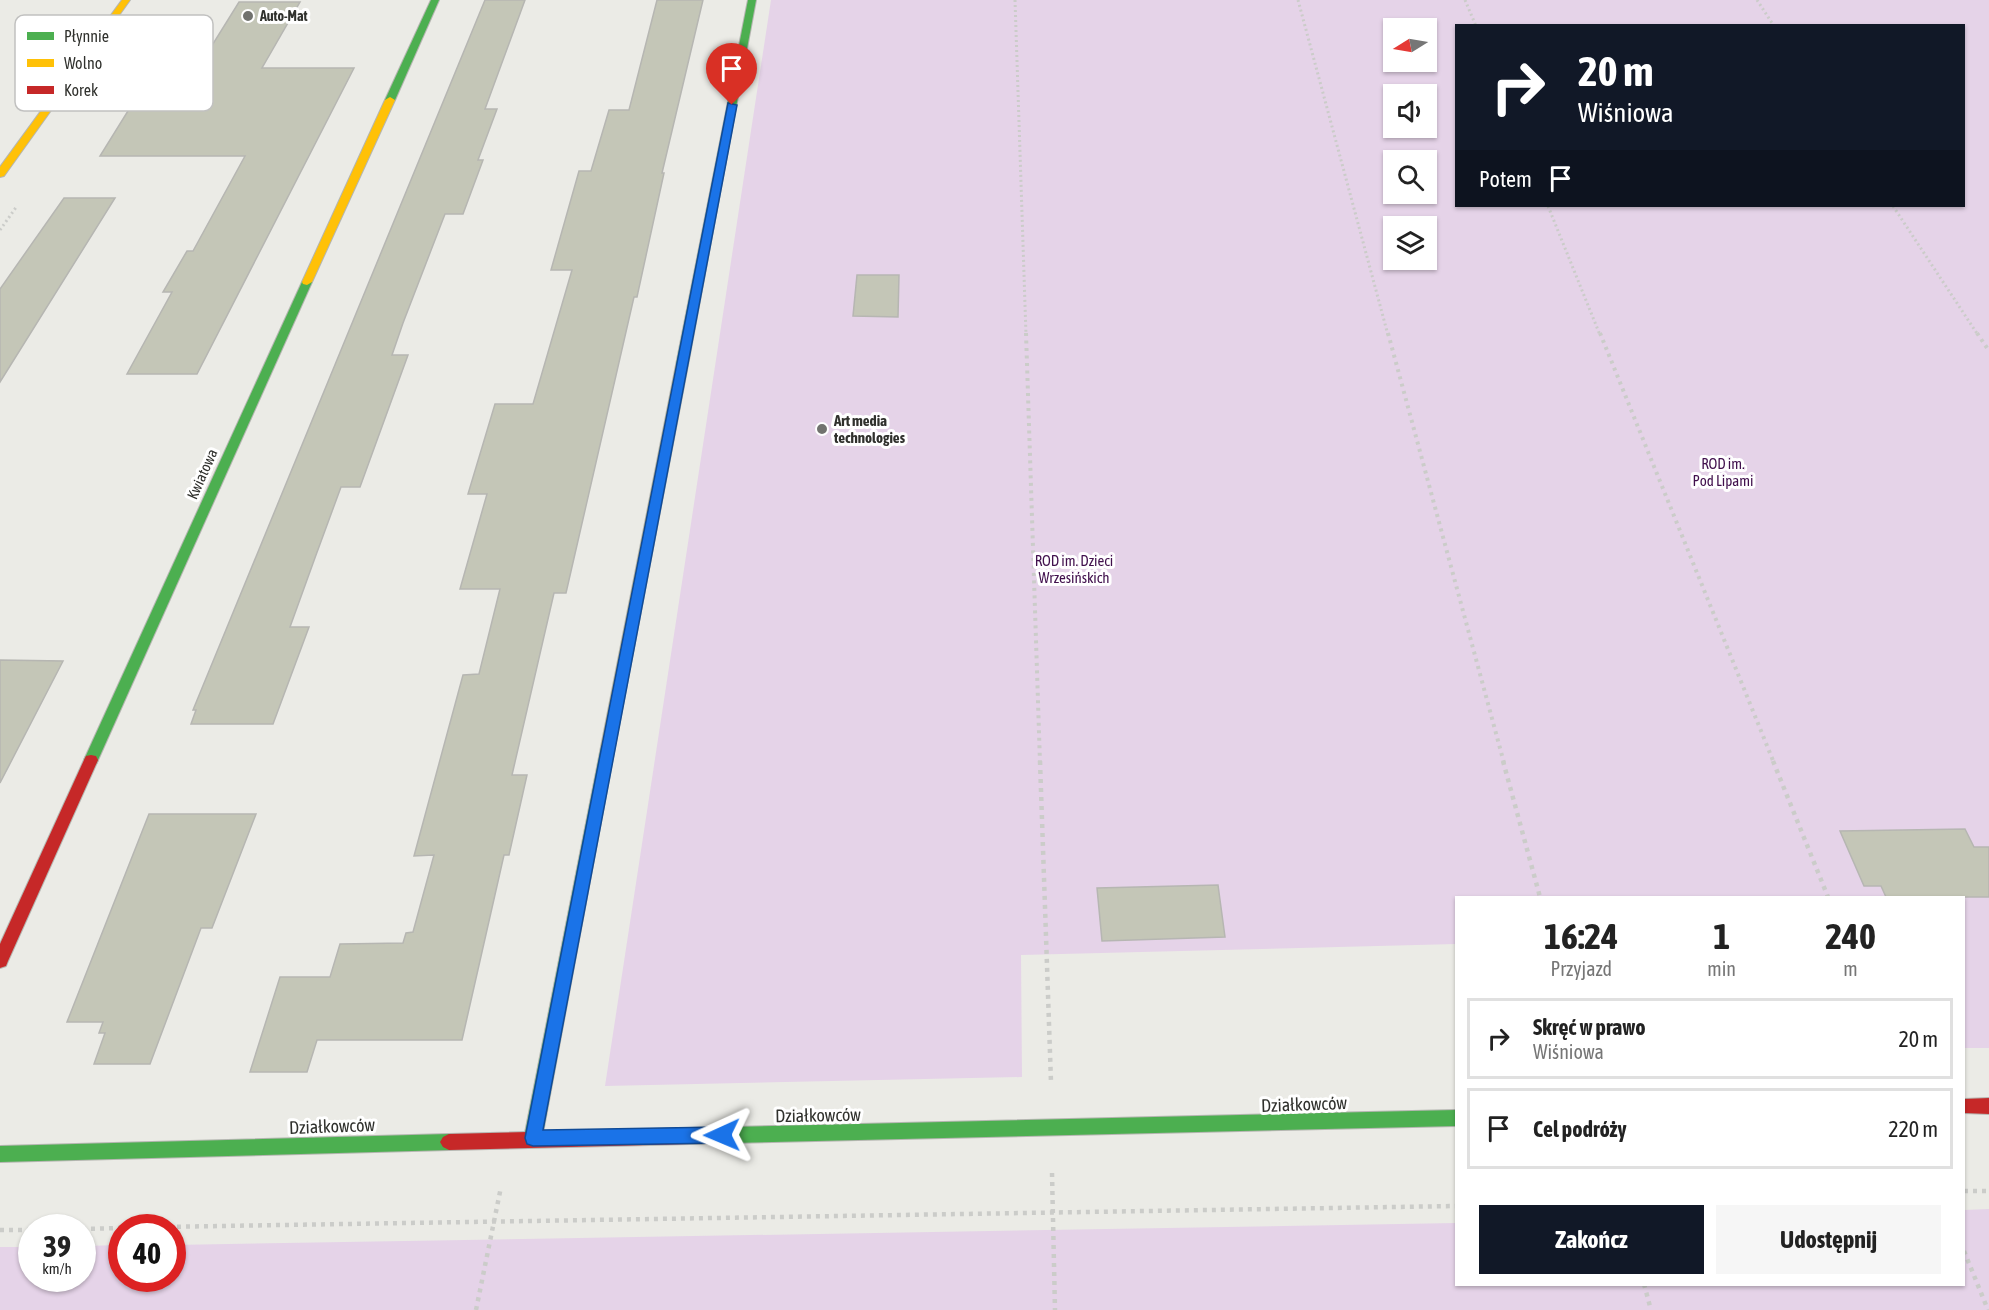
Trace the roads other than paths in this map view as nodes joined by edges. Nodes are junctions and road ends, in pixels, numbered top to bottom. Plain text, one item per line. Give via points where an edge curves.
1 (126, 0) edge
2 (435, 0) edge
3 (752, 0) edge
4 (115, 15) edge
5 (46, 111) edge
6 (0, 174) edge
7 (0, 961) edge
8 (1965, 1106) edge
9 (1989, 1106) edge
10 (1455, 1118) edge
11 (533, 1138) junction
12 (0, 1154) edge

1 - 4 street
2 - 7 street, Kwiatowa
3 - 11 street
5 - 6 street
8 - 9 street
10 - 11 street, Działkowców
11 - 12 street, Działkowców

